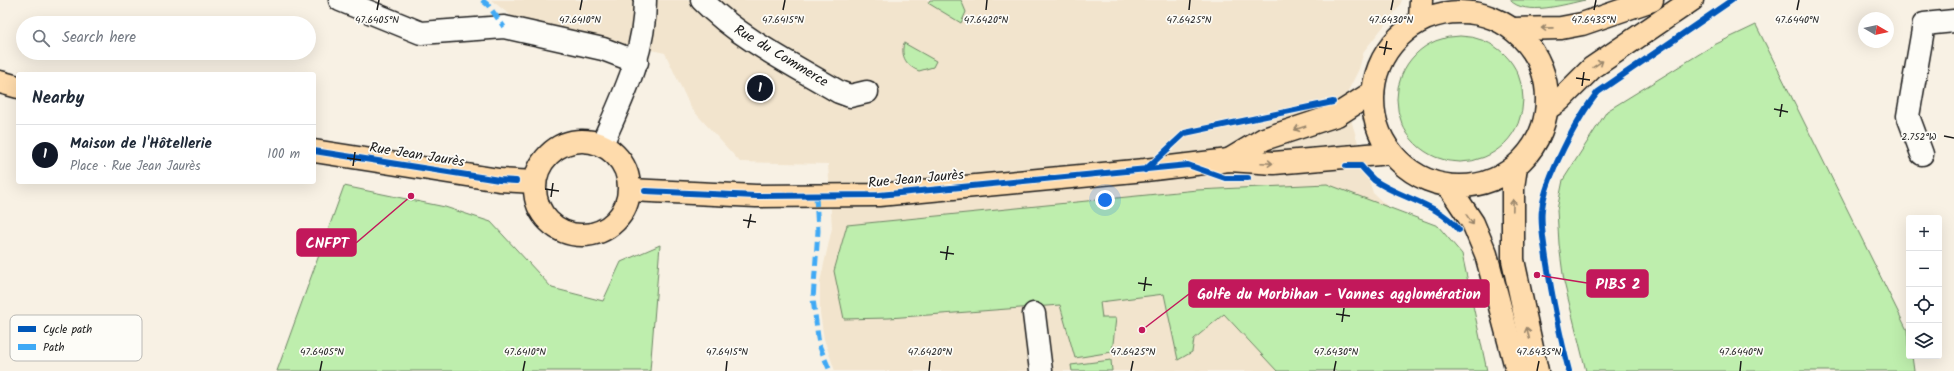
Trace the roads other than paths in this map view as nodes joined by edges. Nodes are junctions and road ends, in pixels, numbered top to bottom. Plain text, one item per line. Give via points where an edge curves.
1 (340, 0) edge
2 (645, 0) edge
3 (702, 0) edge
4 (1652, 0) edge
5 (1692, 0) edge
6 (1490, 9) edge
7 (1421, 10) edge
8 (1954, 20) edge
9 (1513, 29) junction
10 (637, 62) junction
11 (0, 82) edge
12 (16, 86) edge
13 (867, 92) dead end
14 (1373, 92) junction
15 (1548, 108) junction
16 (602, 144) junction
17 (316, 151) edge
18 (1391, 153) junction
19 (1922, 154) dead end
20 (1229, 160) junction
21 (1516, 167) junction
22 (535, 182) junction
23 (1449, 186) junction
24 (630, 190) junction
25 (1034, 314) dead end
26 (1041, 371) edge
27 (1516, 371) edge
28 (1538, 371) edge

1 - 10 street via 421,33 504,27 603,49
2 - 10 street via 645,16
3 - 13 street, Rue du Commerce via 737,30 839,92 850,96
4 -> 9 main road via 1582,24 1561,28
15 -> 5 main road via 1560,100 1592,68
6 - 7 main road via 1476,13 1457,11 1438,14
6 - 9 main road
7 - 14 main road via 1396,39 1380,63
8 - 19 street via 1924,24 1908,116
9 - 15 main road via 1529,44 1540,64 1547,85
10 - 16 street
11 - 12 main road
14 - 18 main road via 1373,114 1380,135
14 -> 20 main road, Rue Jean Jaurès via 1337,115 1264,139
15 - 21 main road via 1538,141
16 - 22 main road via 588,140 573,141 559,146 539,167
16 - 24 main road via 614,152 623,163
17 - 22 main road, Rue Jean Jaurès via 499,180
20 -> 18 main road, Rue Jean Jaurès via 1274,163
18 - 23 main road via 1407,170 1427,181
20 - 24 main road, Rue Jean Jaurès via 879,195 756,196
21 - 23 main road via 1496,180 1473,186
28 -> 21 main road via 1513,260 1513,186
22 - 24 main road via 541,212 550,223 563,232 578,235 593,234 608,228 619,218 627,205
23 -> 27 main road via 1473,224 1486,254
25 - 26 street

